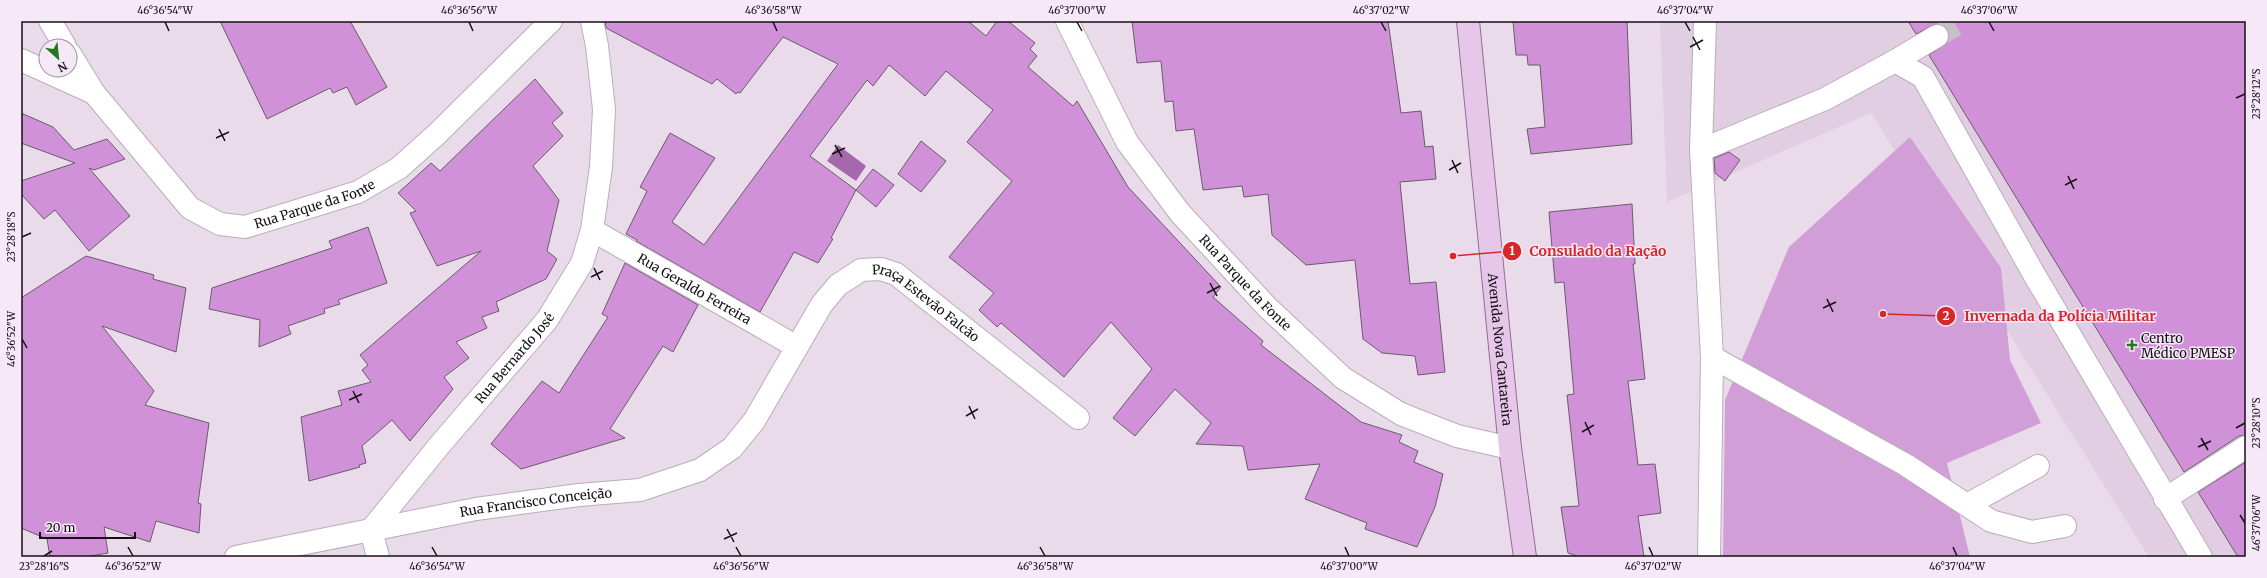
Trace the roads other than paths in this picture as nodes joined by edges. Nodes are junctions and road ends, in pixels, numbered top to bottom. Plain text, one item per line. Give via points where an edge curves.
1 (50, 21) edge
2 (551, 21) edge
3 (592, 21) edge
4 (1067, 21) edge
5 (1468, 21) edge
6 (1705, 21) edge
7 (1937, 36) tunnel mouth
8 (60, 38) edge
9 (21, 60) edge
10 (1895, 61) junction
11 (78, 67) edge
12 (94, 93) junction
13 (1701, 150) junction
14 (592, 230) junction
15 (797, 347) junction
16 (1712, 357) junction
17 (1078, 418) dead end
18 (2246, 447) edge
19 (1510, 448) junction
20 (2038, 466) dead end
21 (700, 470) joint
22 (2165, 499) junction
23 (1968, 505) junction
24 (2065, 526) dead end
25 (371, 530) junction
26 (236, 557) edge
27 (378, 557) edge
28 (1525, 557) edge
29 (1709, 557) edge
30 (2201, 557) edge

1 - 8 street
2 - 12 street, Rua Parque da Fonte via 399,168 358,192 245,227 220,224 190,208
3 - 14 street, Rua Bernardo José via 604,108
4 - 19 street, Rua Parque da Fonte via 1127,142 1180,213 1267,307 1343,378 1400,414 1457,436
5 - 19 main road, Avenida Nova Cantareira
6 - 13 street
7 - 10 street
9 - 12 street
10 - 13 street via 1825,99
10 - 22 street via 1923,77 2038,283
11 - 12 street, Rua Parque da Fonte
13 - 16 street
14 - 15 street, Rua Geraldo Ferreira
14 - 25 street, Rua Bernardo José via 582,264 547,320
15 - 17 street, Praça Estevão Falcão via 822,304 838,285 860,270 881,269 896,274
15 - 21 street, Praça Estevão Falcão via 754,421 732,448
16 - 23 street via 1906,465
16 - 29 street
18 - 22 street
19 - 28 main road, Avenida Nova Cantareira
20 - 23 street
21 - 25 street, Rua Francisco Conceição via 640,490 578,495 476,509
22 - 30 street
23 - 24 street via 1991,521 2032,532
25 - 26 street
25 - 27 street

